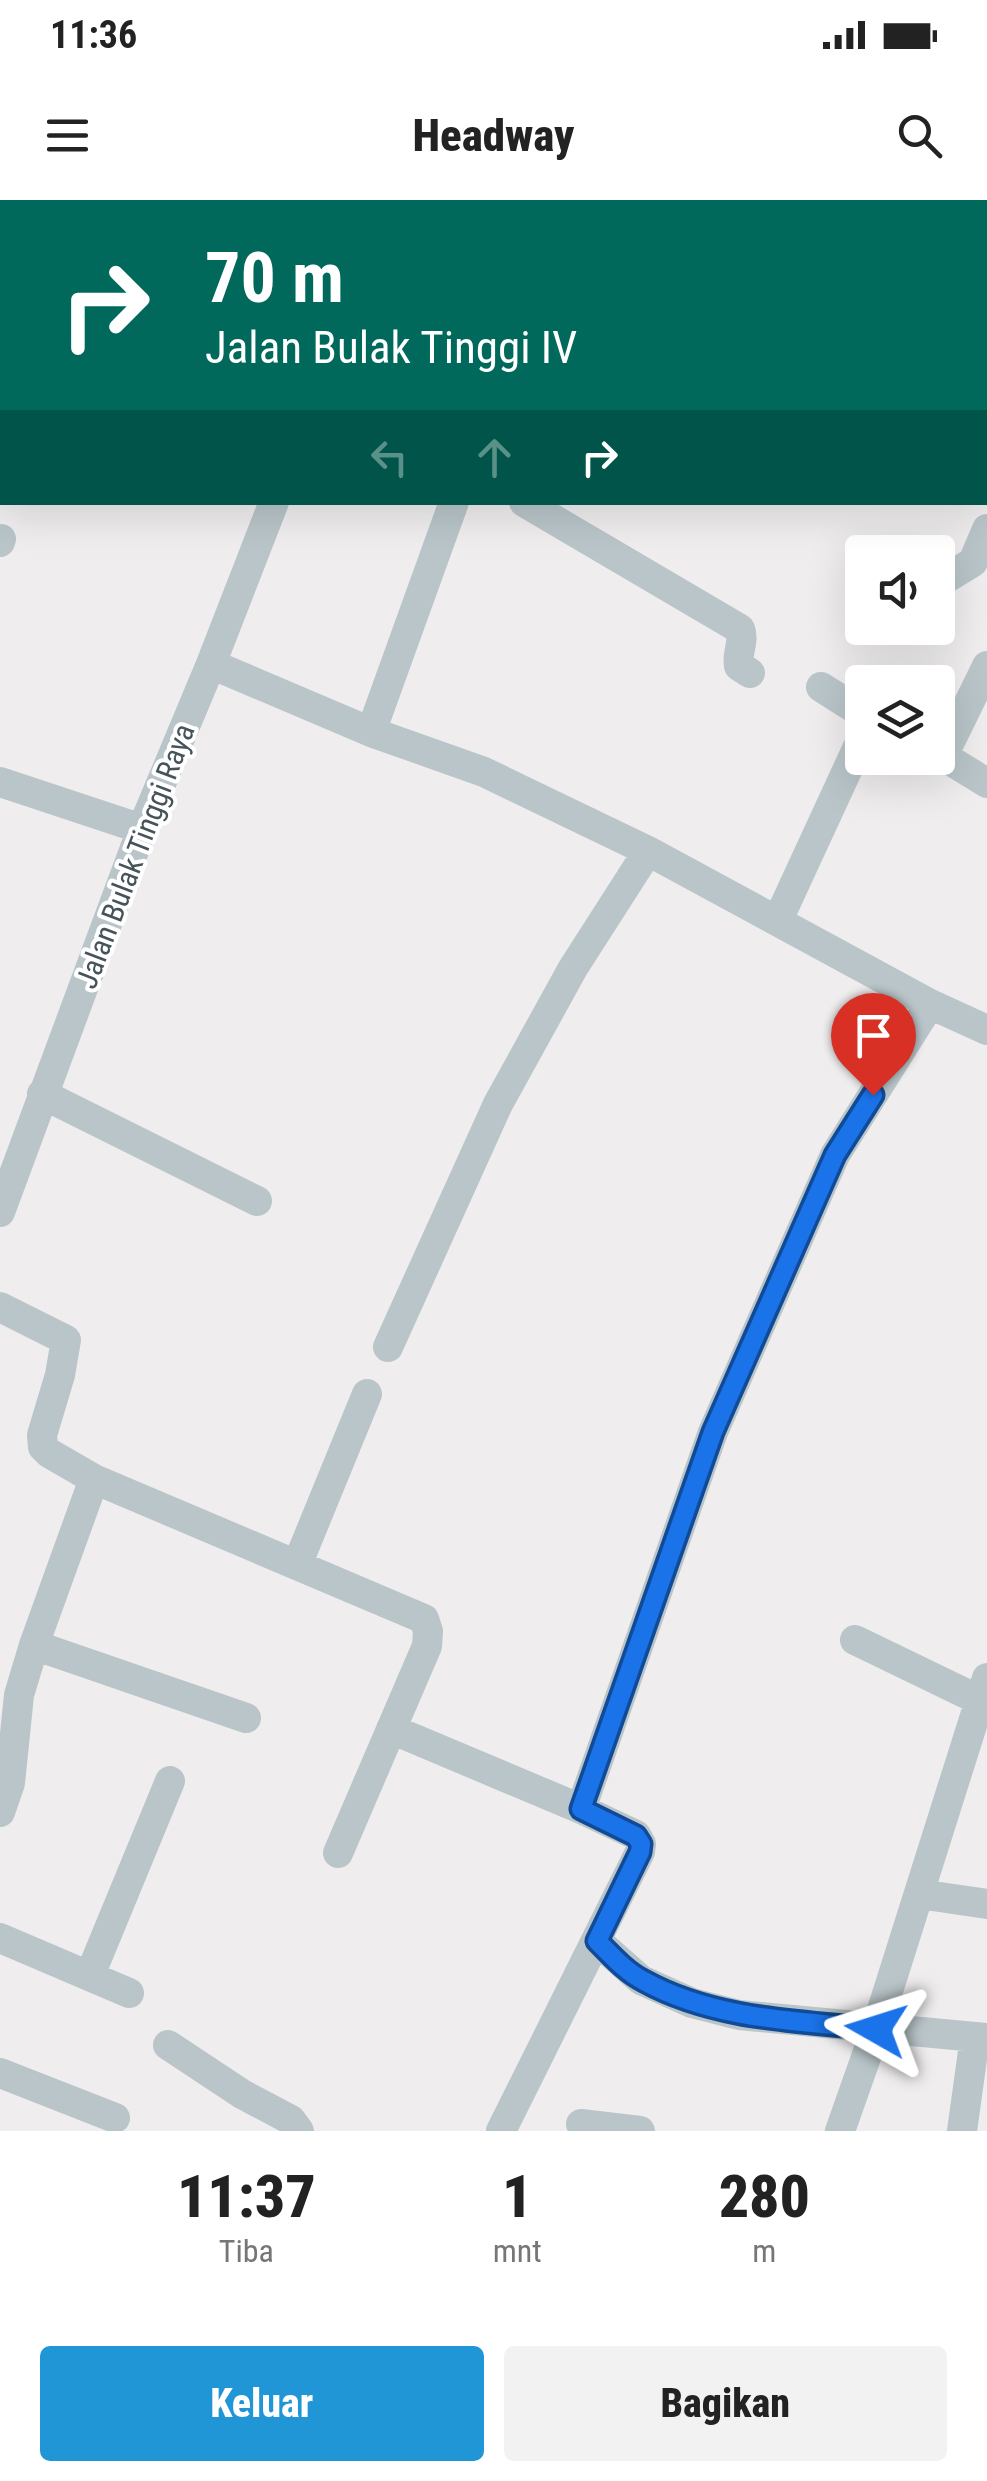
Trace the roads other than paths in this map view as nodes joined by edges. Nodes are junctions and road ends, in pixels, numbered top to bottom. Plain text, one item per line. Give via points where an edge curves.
1 (273, 505) edge
2 (453, 505) edge
3 (539, 506) edge
4 (987, 529) edge
5 (955, 573) edge
6 (211, 664) junction
7 (987, 666) edge
8 (750, 673) dead end
9 (821, 687) dead end
10 (845, 702) edge
11 (955, 727) edge
12 (371, 732) junction
13 (955, 764) edge
14 (845, 775) edge
15 (0, 782) edge
16 (987, 783) edge
17 (142, 830) junction
18 (648, 851) junction
19 (778, 920) junction
20 (930, 1004) junction
21 (987, 1030) edge
22 (42, 1094) junction
23 (257, 1201) dead end
24 (0, 1212) edge
25 (0, 1307) edge
26 (388, 1347) dead end
27 (367, 1394) dead end
28 (94, 1480) junction
29 (298, 1565) junction
30 (855, 1640) dead end
31 (34, 1644) junction
32 (983, 1689) edge
33 (10, 1692) edge
34 (246, 1718) dead end
35 (391, 1730) junction
36 (973, 1768) edge
37 (170, 1781) dead end
38 (581, 1809) junction
39 (0, 1812) edge
40 (338, 1852) dead end
41 (919, 1894) junction
42 (987, 1904) edge
43 (0, 1938) edge
44 (597, 1941) junction
45 (90, 1976) junction
46 (129, 1992) dead end
47 (876, 2029) junction
48 (981, 2038) edge
49 (168, 2045) dead end
50 (0, 2073) edge
51 (114, 2118) dead end
52 (581, 2124) dead end
53 (299, 2131) edge
54 (501, 2131) edge
55 (640, 2131) edge
56 (840, 2131) edge
57 (962, 2131) edge

1 - 6 street, Jalan Bulak Tinggi Raya
2 - 12 street
3 - 8 street via 740,629 738,662
4 - 5 street via 973,562
6 - 12 street
6 - 17 street, Jalan Bulak Tinggi Raya
7 - 11 street
9 - 10 street
12 - 18 street via 484,772
13 - 16 street
14 - 19 street
15 - 17 street
17 - 22 street, Jalan Bulak Tinggi Raya
18 - 19 street
18 - 26 street via 572,968 498,1104
19 - 20 street
20 - 21 street
20 - 38 street via 835,1155 713,1432
22 - 23 street
22 - 24 street, Jalan Bulak Tinggi Raya
25 - 28 street via 66,1339 43,1446
27 - 29 street
28 - 29 street
28 - 31 street
29 - 35 street via 424,1619 426,1646
30 - 32 street
31 - 33 street
31 - 34 street
32 - 36 street
33 - 39 street via 10,1783
35 - 38 street
35 - 40 street
36 - 41 street
37 - 45 street
38 - 44 street via 641,1844
41 - 42 street
41 - 47 street
43 - 45 street
44 - 47 street via 641,1980 692,2002 739,2015
44 - 54 street
45 - 46 street
47 - 48 street
47 - 56 street
48 - 57 street
49 - 53 street via 292,2120
50 - 51 street
52 - 55 street

